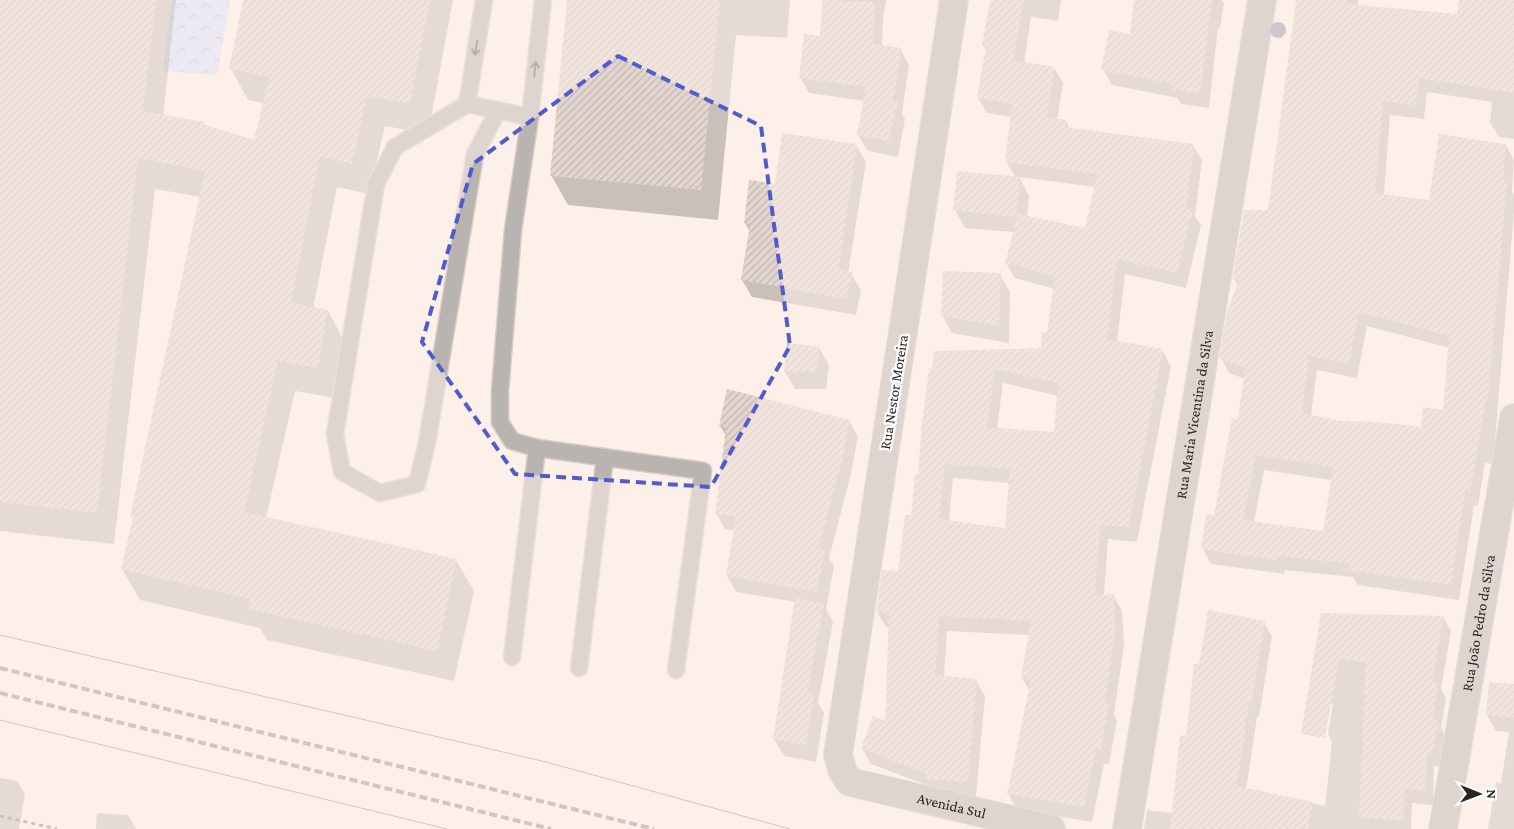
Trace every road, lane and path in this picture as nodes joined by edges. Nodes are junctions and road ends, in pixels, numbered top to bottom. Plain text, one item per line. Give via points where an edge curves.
1 (484, 0) edge
2 (543, 0) edge
3 (954, 0) edge
4 (1262, 0) edge
5 (467, 104) junction
6 (498, 110) junction
7 (530, 117) junction
8 (1514, 418) edge
9 (537, 448) junction
10 (605, 457) junction
11 (512, 657) dead end
12 (579, 668) dead end
13 (676, 670) dead end
14 (850, 782) joint
15 (0, 816) edge
16 (57, 829) edge
17 (1051, 829) edge
18 (1127, 829) edge
19 (1443, 829) edge

1 -> 5 lane
7 -> 2 lane
3 - 14 street, Rua Nestor Moreira via 838,755
4 - 18 street, Rua Maria Vicentina da Silva
5 - 6 lane
5 - 6 lane via 395,147 376,184 334,434 342,472 380,493 417,484 427,443 474,154
6 - 7 lane
7 - 9 lane via 513,230 500,422 512,441
8 - 19 street, Rua João Pedro da Silva
9 - 10 lane
9 - 11 lane
10 - 12 lane
10 - 13 lane via 703,471
14 - 17 street, Avenida Sul
15 - 16 path

